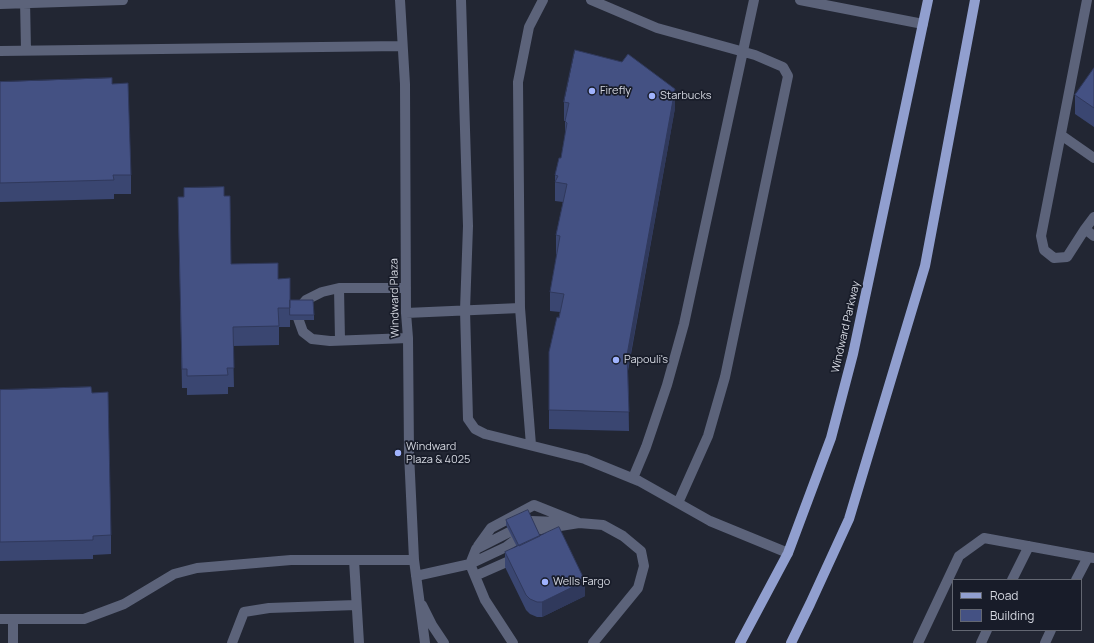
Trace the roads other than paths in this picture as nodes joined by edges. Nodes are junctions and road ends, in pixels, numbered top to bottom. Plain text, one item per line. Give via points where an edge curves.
1 (123, 0) edge
2 (400, 0) edge
3 (461, 0) edge
4 (543, 0) edge
5 (591, 0) edge
6 (754, 0) edge
7 (800, 0) edge
8 (928, 0) edge
9 (975, 0) edge
10 (1087, 0) edge
11 (25, 1) edge
12 (0, 4) edge
13 (841, 4) edge
14 (923, 24) junction
15 (402, 46) junction
16 (26, 50) junction
17 (0, 51) edge
18 (743, 52) junction
19 (1060, 135) junction
20 (1094, 158) edge
21 (1094, 217) edge
22 (1085, 228) junction
23 (1094, 236) edge
24 (339, 288) junction
25 (406, 288) junction
26 (520, 308) junction
27 (465, 310) junction
28 (406, 313) junction
29 (408, 338) junction
30 (340, 340) junction
31 (531, 445) junction
32 (633, 478) junction
33 (678, 503) junction
34 (579, 523) junction
35 (555, 538) edge
36 (1029, 546) junction
37 (476, 549) junction
38 (526, 553) edge
39 (788, 553) junction
40 (1091, 558) edge
41 (354, 560) junction
42 (414, 560) junction
43 (473, 570) junction
44 (416, 576) junction
45 (1012, 579) edge
46 (1077, 579) edge
47 (418, 596) junction
48 (356, 605) junction
49 (0, 619) edge
50 (13, 619) junction
51 (987, 631) edge
52 (1050, 631) edge
53 (13, 643) edge
54 (232, 643) edge
55 (359, 643) edge
56 (425, 643) edge
57 (444, 643) edge
58 (513, 643) edge
59 (593, 643) edge
60 (740, 643) edge
61 (791, 643) edge
62 (918, 643) edge
63 (981, 643) edge
64 (1044, 643) edge

1 - 11 street
2 - 15 street, Windward Plaza
3 - 27 street via 468,226
4 - 26 street via 529,27 518,82
5 - 18 street via 657,28
6 - 18 street
7 - 13 street
8 - 14 main road, Windward Parkway
9 - 61 main road via 925,266 849,519
10 - 19 street
11 - 12 street
11 - 16 street
13 - 14 street
14 - 39 main road, Windward Parkway via 853,354 831,438
15 - 16 street
15 - 25 street, Windward Plaza via 405,84
16 - 17 street
18 - 32 street via 684,324 667,385
18 - 33 street via 783,67 788,76 725,378 708,436
19 - 20 street
19 - 22 street via 1041,236 1044,250 1054,258 1067,257
21 - 22 street
22 - 23 street
24 - 25 street
24 - 30 street
24 - 30 street via 322,292 306,300 300,307 298,318 303,332 312,339
25 - 28 street, Windward Plaza
26 - 27 street
26 - 31 street
27 - 28 street
27 - 31 street via 468,419 475,429 485,434
28 - 29 street, Windward Plaza
29 - 30 street
29 - 42 street, Windward Plaza via 409,453
31 - 32 street via 585,459
32 - 33 street
33 - 39 street via 710,521
34 - 35 street
34 - 37 street via 531,521
34 - 37 street via 534,506 491,528
34 - 43 street via 539,538
34 - 59 street via 603,525 623,536 641,551 644,566 638,588
36 - 40 street
36 - 45 street
36 - 62 street via 984,538 959,556
37 - 43 street
38 - 43 street
39 - 60 main road, Windward Parkway
40 - 46 street
41 - 42 street
41 - 48 street
41 - 50 street via 291,560 197,568 174,574 124,604 84,619
42 - 44 street, Windward Plaza
43 - 44 street
43 - 58 street via 485,600
44 - 47 street, Windward Plaza
47 - 56 street, Windward Plaza
47 - 57 street, Windward Plaza
48 - 54 street via 269,608 244,612
48 - 55 street
49 - 50 street
50 - 53 street
51 - 63 street
52 - 64 street

